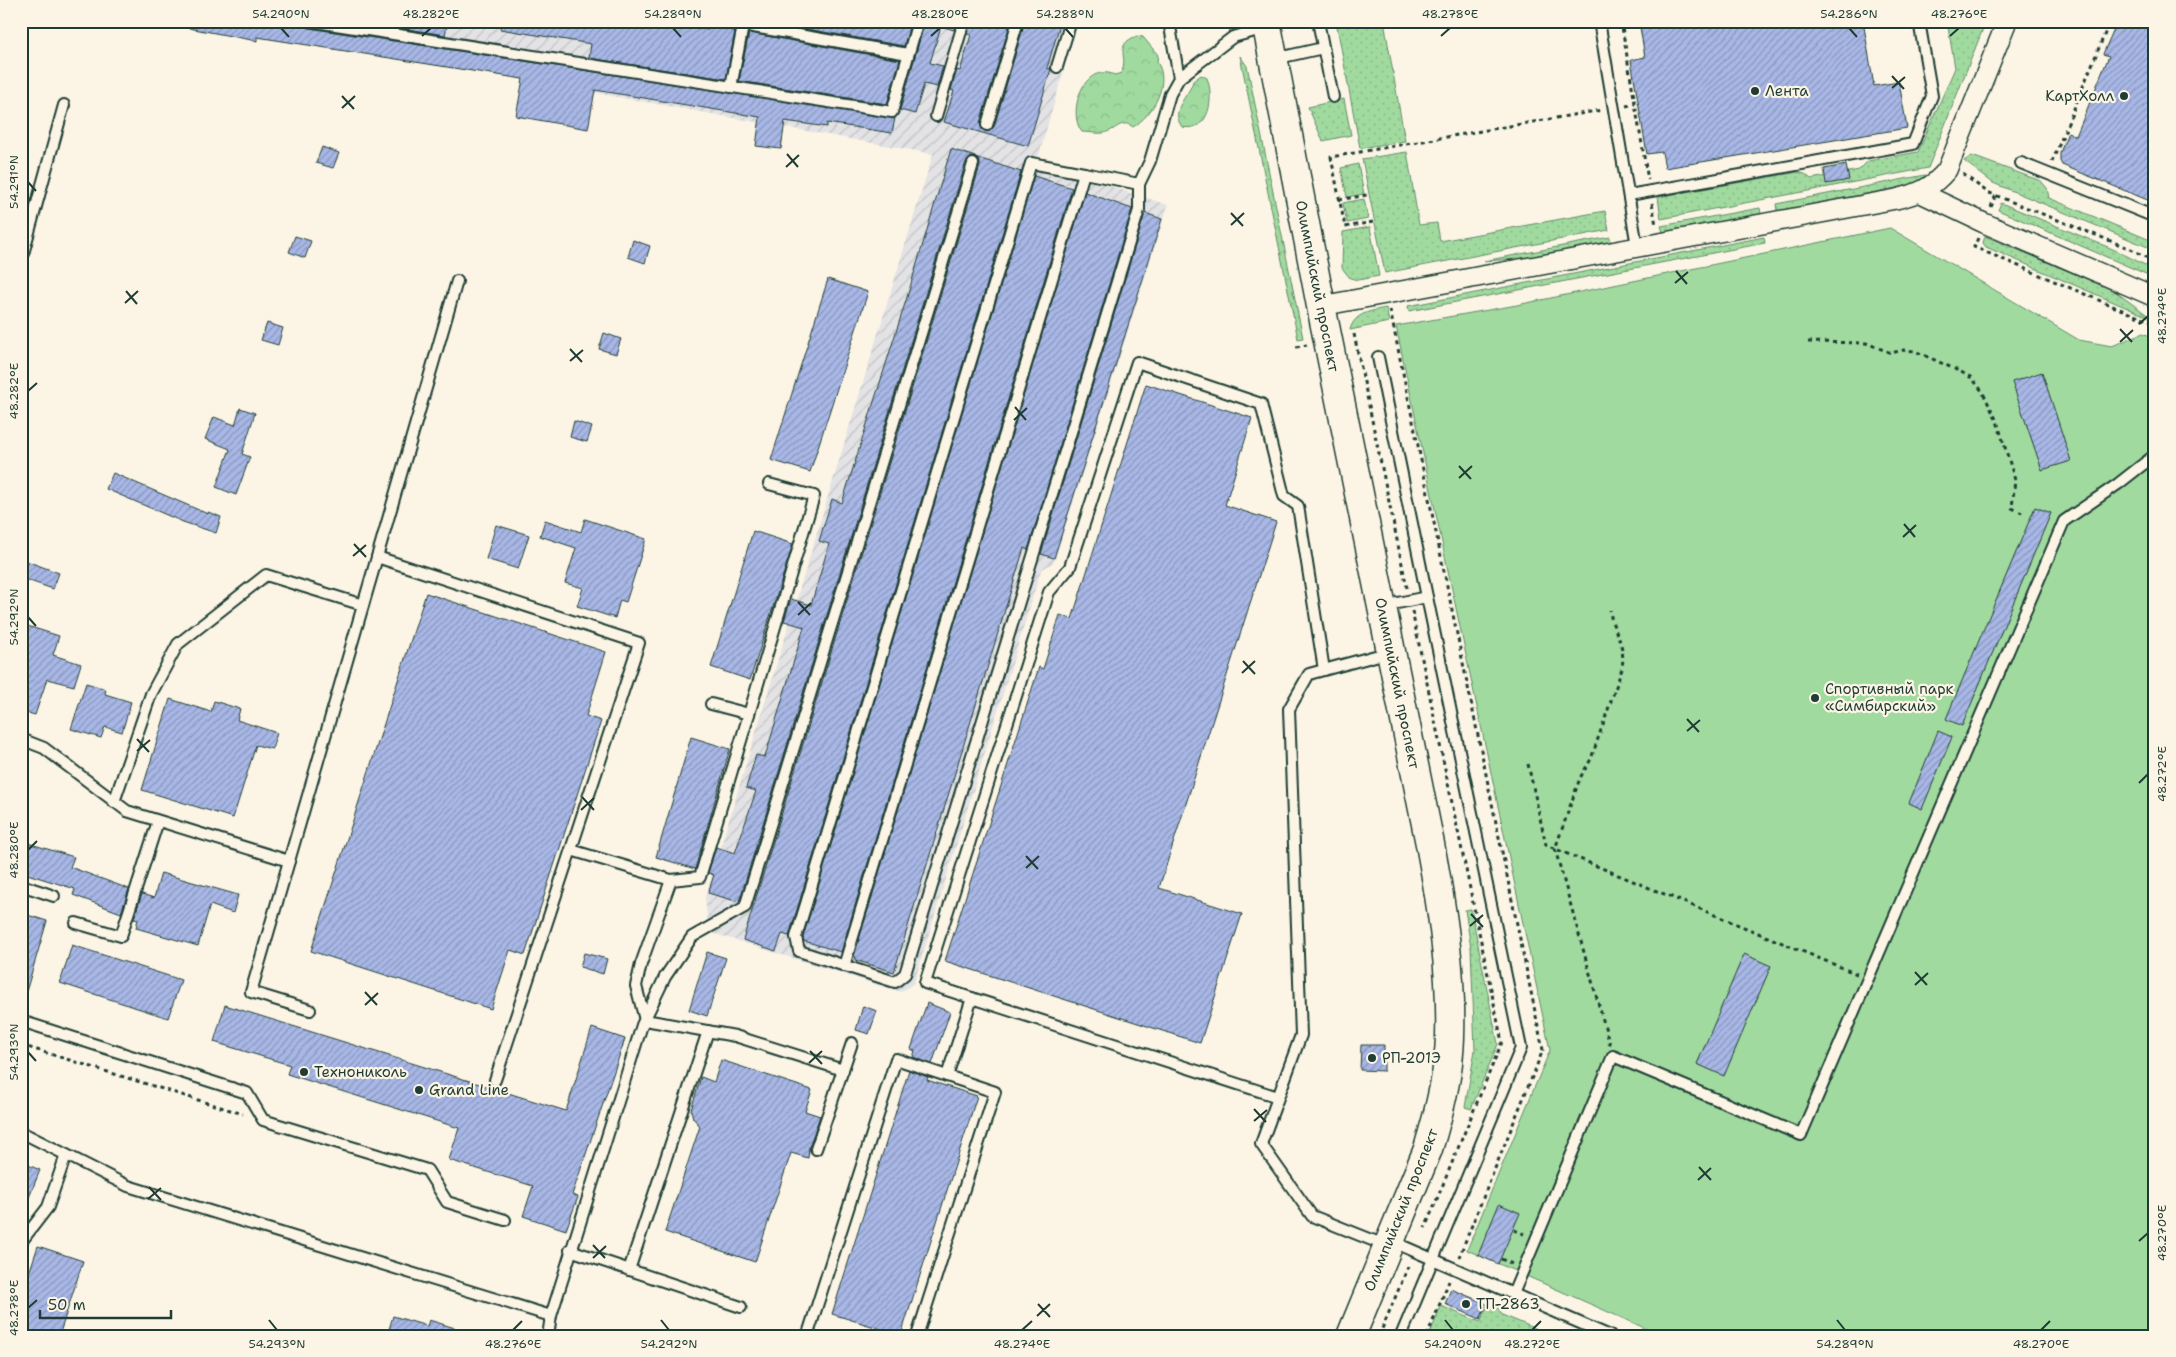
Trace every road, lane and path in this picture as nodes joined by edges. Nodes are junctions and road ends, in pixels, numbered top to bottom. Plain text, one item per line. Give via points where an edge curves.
1 (310, 21) edge
2 (719, 21) edge
3 (918, 21) edge
4 (964, 21) edge
5 (1018, 21) edge
6 (1071, 21) edge
7 (1169, 21) edge
8 (1318, 21) edge
9 (1599, 21) edge
10 (1621, 21) edge
11 (1919, 21) edge
12 (2007, 21) edge
13 (2110, 21) edge
14 (744, 23) edge
15 (1267, 24) edge
16 (1324, 48) junction
17 (908, 54) junction
18 (1273, 59) junction
19 (1057, 67) dead end
20 (1179, 78) junction
21 (731, 87) junction
22 (1333, 97) dead end
23 (1635, 104) junction
24 (64, 105) dead end
25 (1614, 108) junction
26 (936, 116) dead end
27 (987, 125) dead end
28 (2021, 163) dead end
29 (973, 164) dead end
30 (1948, 167) junction
31 (1084, 173) junction
32 (2047, 174) junction
33 (1139, 184) junction
34 (1650, 191) junction
35 (1921, 193) junction
36 (1367, 195) dead end
37 (1629, 195) junction
38 (1340, 200) junction
39 (2155, 216) edge
40 (1372, 222) dead end
41 (1656, 224) dead end
42 (1637, 246) junction
43 (21, 261) edge
44 (2155, 262) edge
45 (457, 281) dead end
46 (2155, 297) edge
47 (1320, 306) junction
48 (1808, 342) dead end
49 (1307, 345) dead end
50 (1296, 347) dead end
51 (1378, 357) dead end
52 (2155, 456) edge
53 (769, 484) dead end
54 (2022, 512) dead end
55 (377, 557) junction
56 (1427, 597) junction
57 (363, 604) junction
58 (1382, 606) junction
59 (1610, 610) dead end
60 (1391, 652) junction
61 (1324, 670) junction
62 (711, 704) dead end
63 (749, 714) junction
64 (21, 739) edge
65 (1528, 764) dead end
66 (114, 802) junction
67 (158, 821) junction
68 (1555, 848) junction
69 (571, 850) junction
70 (289, 861) junction
71 (671, 880) junction
72 (21, 884) edge
73 (54, 896) dead end
74 (76, 922) dead end
75 (844, 966) junction
76 (1868, 979) junction
77 (972, 998) junction
78 (310, 1010) dead end
79 (645, 1020) junction
80 (21, 1021) edge
81 (708, 1031) junction
82 (852, 1043) dead end
83 (21, 1045) edge
84 (1613, 1056) junction
85 (843, 1070) junction
86 (947, 1076) junction
87 (495, 1080) dead end
88 (1278, 1097) junction
89 (263, 1120) junction
90 (21, 1132) edge
91 (816, 1149) dead end
92 (66, 1155) junction
93 (505, 1220) dead end
94 (21, 1242) edge
95 (1389, 1244) junction
96 (570, 1250) junction
97 (1433, 1259) junction
98 (1408, 1267) dead end
99 (629, 1270) junction
100 (1513, 1294) junction
101 (741, 1307) dead end
102 (551, 1316) junction
103 (548, 1336) edge
104 (812, 1336) edge
105 (917, 1336) edge
106 (1351, 1336) edge
107 (1379, 1336) edge
108 (1401, 1336) edge
109 (1610, 1336) edge

1 - 21 lane
2 - 14 lane
3 - 17 lane
4 - 26 lane
5 - 27 lane
6 - 19 lane
7 - 20 lane
8 - 16 lane
9 - 25 lane
10 - 23 path
11 - 34 lane via 1932,96 1913,144
12 - 30 street
13 - 32 path
14 - 17 lane
14 - 21 lane
15 - 18 street, Олимпийский проспект
15 - 20 lane via 1233,37
16 - 18 lane
16 - 22 lane
17 - 21 lane via 892,112
18 - 47 street, Олимпийский проспект
20 - 33 lane via 1170,94 1150,160
23 - 25 path
23 - 34 path
24 - 43 lane
25 - 37 lane
25 - 38 path via 1331,157
28 - 32 lane
29 - 79 lane via 744,906 692,937 665,977
30 - 35 street via 1936,183
30 - 44 path via 1987,192 2131,249
31 - 33 lane
31 - 75 lane
31 - 75 lane via 1031,163 796,937 799,951
32 - 39 lane
33 - 75 lane via 1139,210 905,974 895,982
34 - 37 lane
34 - 41 path
35 - 42 street
35 - 46 street
36 - 38 path
37 - 42 lane
38 - 40 path via 1344,227
42 - 47 street
45 - 55 lane
47 - 58 street, Олимпийский проспект
48 - 54 path via 1866,343 1891,353 1915,351 1972,378 1997,421 2015,480 2012,508
49 - 50 path
51 - 56 lane
52 - 76 lane via 2064,521
53 - 63 lane via 814,496
55 - 57 lane
55 - 69 lane via 639,644
56 - 58 lane
56 - 97 lane via 1521,1048
57 - 66 lane via 266,575 178,644 151,694
57 - 70 lane
58 - 60 street, Олимпийский проспект
59 - 68 path via 1622,643 1622,669 1591,759 1580,778
60 - 61 lane
60 - 95 street, Олимпийский проспект via 1444,921 1449,968 1450,1037 1446,1078 1428,1149
61 - 77 lane via 1298,506 1284,496 1261,404 1137,362 1070,567 1049,592 925,983
61 - 88 lane via 1309,674 1289,709 1301,1035
62 - 63 lane
63 - 71 lane via 700,877
64 - 66 lane via 44,748
65 - 68 path via 1546,845
66 - 67 lane via 127,811
67 - 70 lane
67 - 74 lane via 122,936
68 - 76 path
68 - 84 path
69 - 71 lane
69 - 87 lane
70 - 78 lane via 251,992
71 - 79 lane via 636,986
72 - 73 lane
76 - 84 lane via 1801,1135
77 - 86 lane
77 - 88 lane
79 - 81 lane
79 - 96 lane
80 - 89 lane via 247,1093
81 - 85 lane via 735,1036
81 - 99 lane
82 - 85 lane
83 - 89 path
84 - 100 lane
85 - 91 lane
86 - 104 lane via 896,1059 808,1334
86 - 105 lane via 995,1092
88 - 95 lane via 1261,1144 1312,1216
89 - 93 lane via 427,1170 447,1202
90 - 92 lane
92 - 94 lane via 48,1207
92 - 102 lane via 128,1186
95 - 97 lane
95 - 106 street, Олимпийский проспект
96 - 99 lane
96 - 102 lane
97 - 100 lane
97 - 108 lane
98 - 107 path
99 - 101 lane
100 - 109 lane
102 - 103 lane

